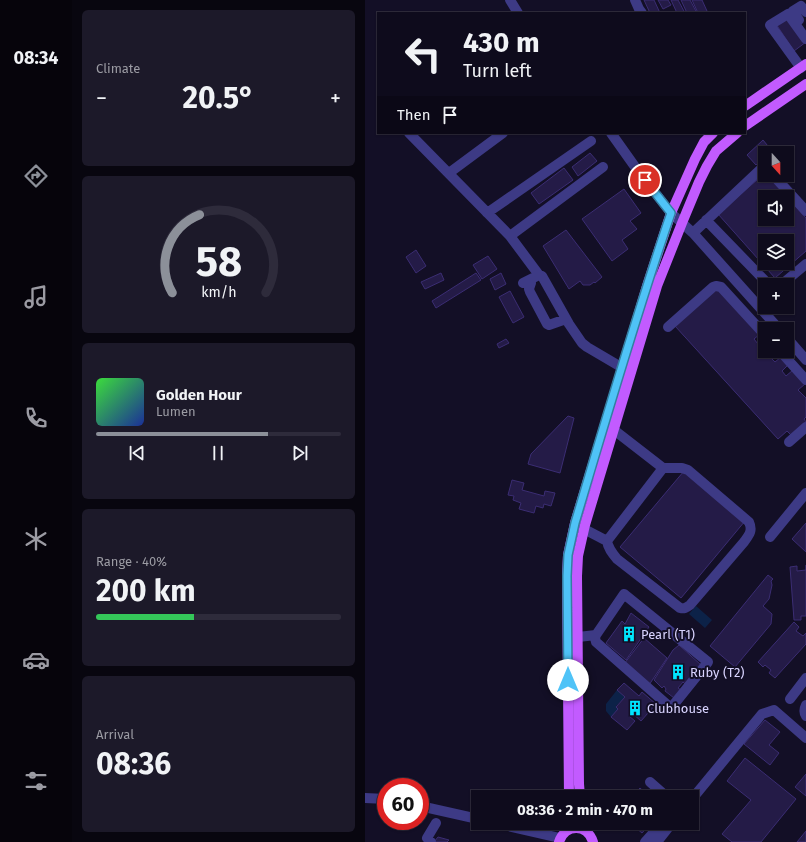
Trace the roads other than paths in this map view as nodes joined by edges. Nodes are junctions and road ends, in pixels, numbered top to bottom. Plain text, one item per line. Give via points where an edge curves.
1 (511, 0) edge
2 (635, 0) edge
3 (517, 12) edge
4 (641, 12) edge
5 (806, 12) edge
6 (806, 29) edge
7 (806, 39) edge
8 (803, 66) edge
9 (805, 86) edge
10 (746, 105) edge
11 (746, 125) edge
12 (410, 134) edge
13 (502, 134) edge
14 (612, 134) edge
15 (712, 134) edge
16 (736, 134) edge
17 (591, 141) dead end
18 (603, 167) dead end
19 (449, 173) junction
20 (758, 173) edge
21 (779, 182) edge
22 (806, 211) edge
23 (487, 213) junction
24 (671, 213) junction
25 (706, 220) junction
26 (682, 223) junction
27 (693, 233) junction
28 (509, 236) junction
29 (806, 264) edge
30 (539, 275) junction
31 (762, 278) edge
32 (789, 278) edge
33 (758, 305) edge
34 (758, 309) edge
35 (766, 314) edge
36 (750, 318) junction
37 (566, 319) junction
38 (773, 322) edge
39 (669, 327) dead end
40 (758, 327) edge
41 (794, 346) edge
42 (804, 357) edge
43 (786, 358) edge
44 (792, 364) junction
45 (621, 367) junction
46 (806, 380) edge
47 (806, 427) edge
48 (613, 430) junction
49 (789, 442) dead end
50 (663, 468) junction
51 (806, 493) edge
52 (580, 532) junction
53 (770, 537) dead end
54 (607, 541) junction
55 (596, 635) junction
56 (578, 637) junction
57 (806, 678) edge
58 (790, 699) dead end
59 (806, 705) edge
60 (806, 716) edge
61 (806, 738) edge
62 (650, 782) dead end
63 (569, 790) edge
64 (580, 790) edge
65 (659, 790) edge
66 (699, 790) edge
67 (365, 798) edge
68 (377, 799) edge
69 (429, 808) edge
70 (471, 817) edge
71 (435, 822) dead end
72 (526, 830) edge
73 (570, 830) edge
74 (588, 830) edge
75 (656, 830) edge
76 (666, 830) edge
77 (561, 838) edge
78 (427, 841) edge
79 (593, 842) edge
80 (645, 842) edge
81 (657, 842) edge

1 - 3 street
2 - 4 street
5 - 6 street via 801,6 793,11
7 - 8 street via 788,14 771,25
8 - 10 main road
9 - 11 main road
12 - 19 street
13 - 19 street
14 - 24 street
15 - 24 main road via 704,142 695,159
16 - 26 main road via 707,166
17 - 23 street
18 - 28 street
19 - 23 street
20 - 25 street
21 - 22 street
23 - 28 street
24 - 26 street
24 - 45 main road
25 - 27 street
25 - 31 street
26 - 27 street
26 - 48 main road via 657,286
27 - 33 street
28 - 30 street
29 - 32 street
30 - 37 street via 542,276
30 - 37 street via 526,281 531,283 530,292 547,324 555,324
34 - 36 street
35 - 38 street
36 - 39 street via 721,287 716,286
36 - 40 street
37 - 45 street via 582,343
41 - 42 street
42 - 44 street
43 - 44 street
44 - 46 street
45 - 52 main road
47 - 49 street
48 - 50 street
48 - 52 main road
50 - 54 street
50 - 54 street via 688,470 749,522 750,534 690,605 684,608 680,608 617,559
51 - 53 street
52 - 54 street
52 - 56 main road via 577,576
52 - 63 main road via 568,555 567,576
55 - 55 street via 624,594 708,662 671,708 595,642
55 - 56 street
56 - 64 main road
57 - 58 street
59 - 60 street
61 - 66 street via 774,710 762,714
62 - 65 street
67 - 68 street
69 - 70 street
71 - 78 street
72 - 77 street
73 - 77 main road
74 - 79 main road
75 - 80 street
76 - 81 street

